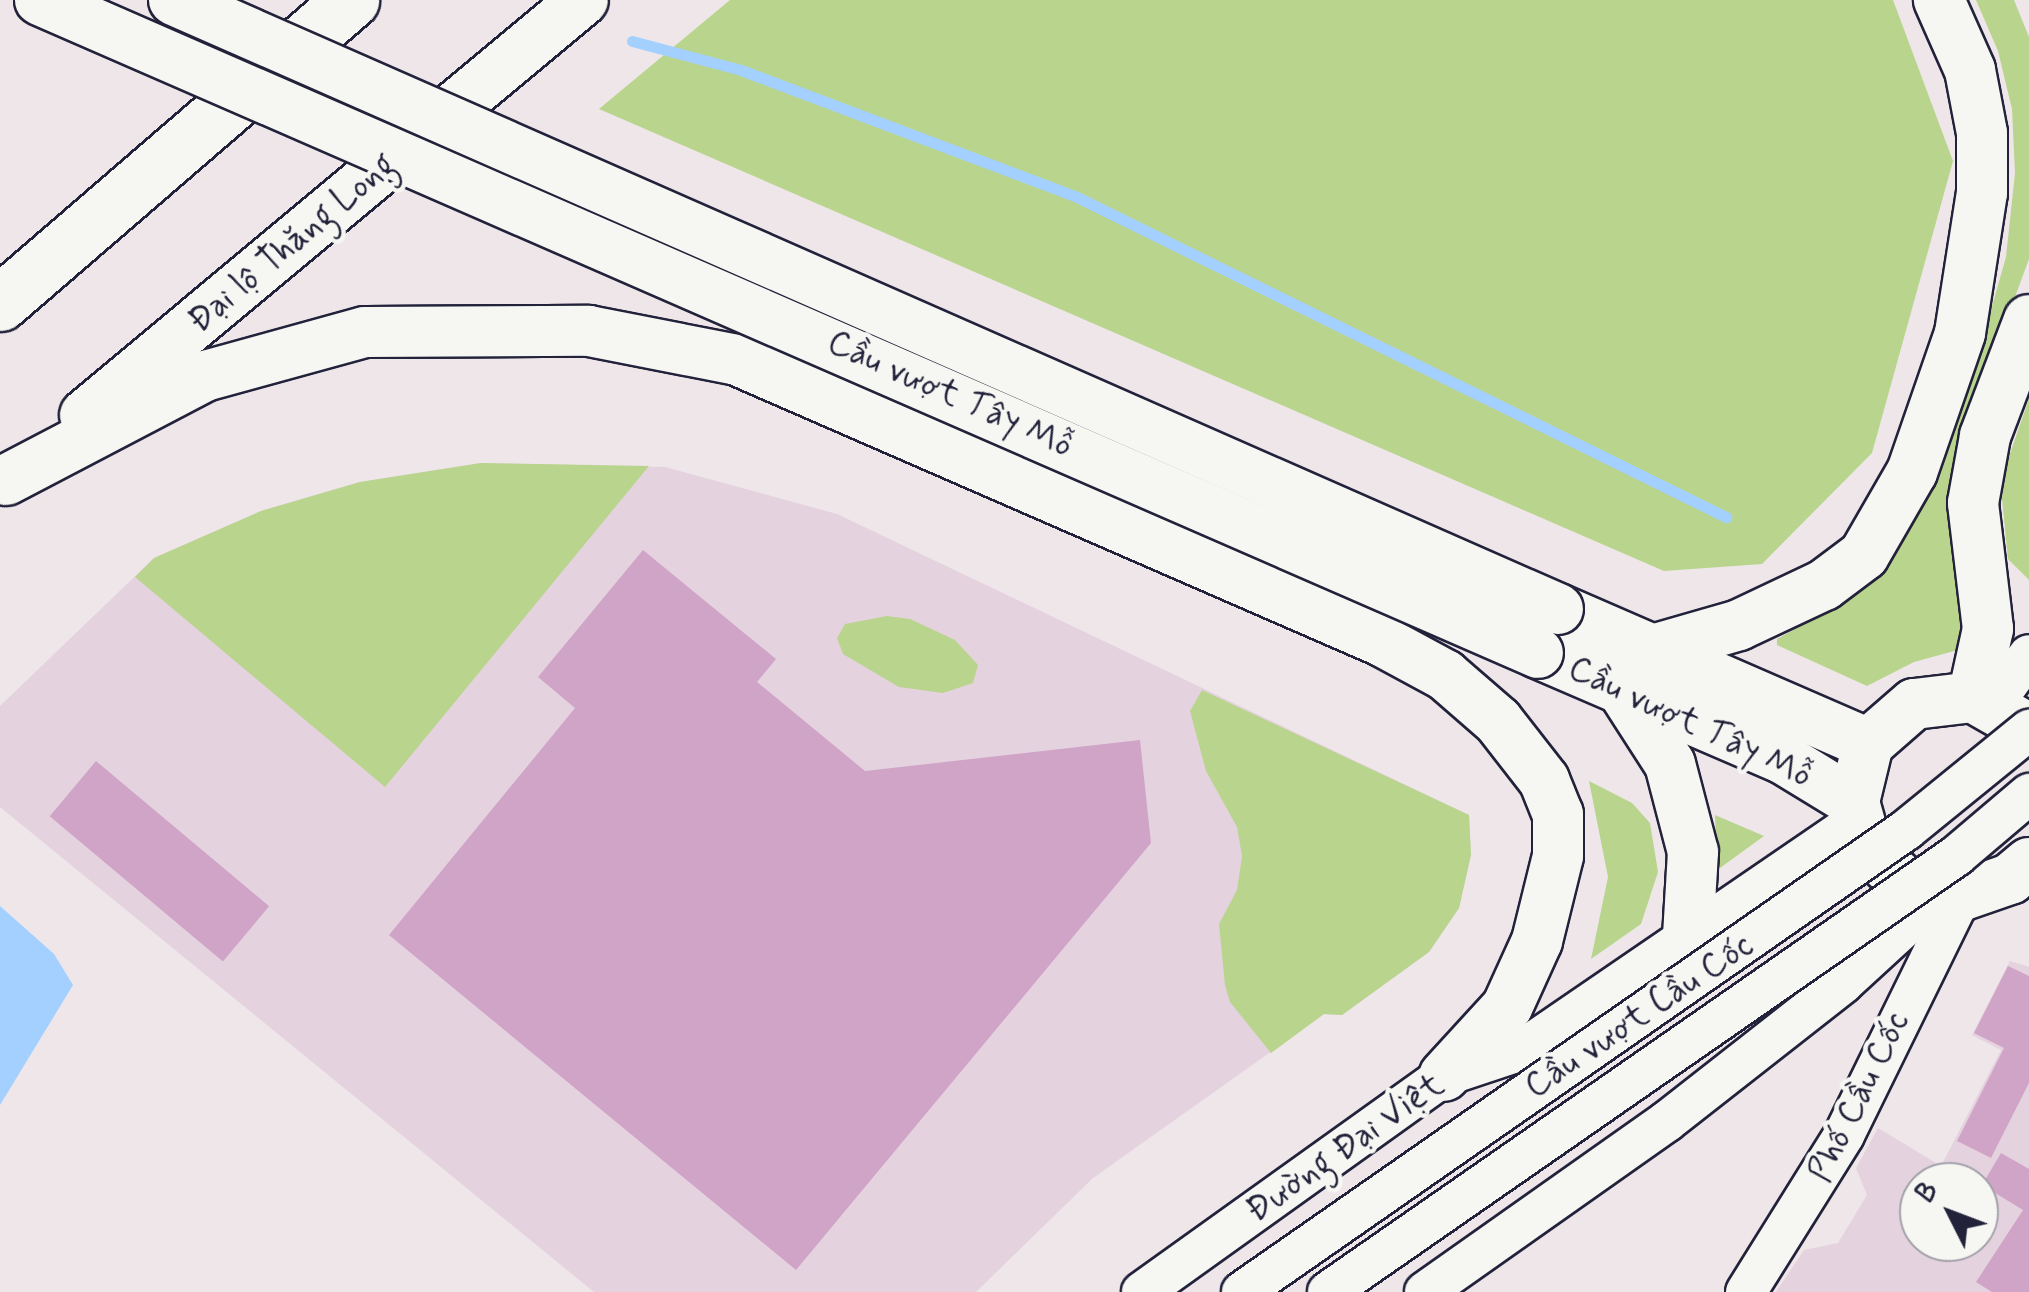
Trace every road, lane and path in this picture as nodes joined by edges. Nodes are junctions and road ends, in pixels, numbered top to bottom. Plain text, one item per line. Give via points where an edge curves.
1 (40, 0) edge
2 (174, 0) edge
3 (351, 0) edge
4 (583, 0) edge
5 (1940, 0) edge
6 (0, 303) edge
7 (2029, 320) edge
8 (3, 482) edge
9 (1548, 631) junction
10 (1656, 649) junction
11 (2029, 656) edge
12 (1621, 688) junction
13 (2006, 715) edge
14 (1868, 744) junction
15 (2029, 794) edge
16 (1855, 811) junction
17 (2029, 863) edge
18 (1950, 896) junction
19 (1688, 935) junction
20 (1444, 1076) junction
21 (1142, 1292) edge
22 (1242, 1292) edge
23 (1328, 1292) edge
24 (1425, 1292) edge
25 (1746, 1292) edge

1 - 9 main road, Cầu vượt Tây Mỗ, bridge
2 - 9 main road, Cầu vượt Tây Mỗ, bridge
3 - 6 highway
4 - 8 main road, Đại lộ Thăng Long
5 - 10 main road via 1970,70 1982,133 1982,193 1960,333 1912,472 1864,555 1824,585 1739,625
7 - 13 main road via 1985,436 1974,502 1988,630
8 - 20 main road via 205,376 365,332 589,330 737,360 1382,641 1445,675 1498,721 1544,780 1558,814 1558,856 1536,940 1508,1007
9 - 10 main road, Cầu vượt Tây Mỗ
9 - 12 main road, Cầu vượt Tây Mỗ
10 - 14 main road, Cầu vượt Tây Mỗ
11 - 13 street
12 - 16 main road, Cầu vượt Tây Mỗ via 1782,758
12 - 19 main road via 1670,764 1693,852
13 - 14 main road via 1914,704
13 - 22 street, Cầu vượt Cầu Cốc, bridge via 1876,852
14 - 16 main road
15 - 23 street, Cầu vượt Cầu Cốc, bridge via 1956,856
16 - 18 main road via 1886,870
16 - 19 street, Đường Đại Việt
17 - 18 main road via 2010,880
18 - 24 street via 1666,1122
18 - 25 street, Phố Cầu Cốc via 1808,1198
19 - 20 street, Đường Đại Việt via 1522,1050
20 - 21 street, Đường Đại Việt

